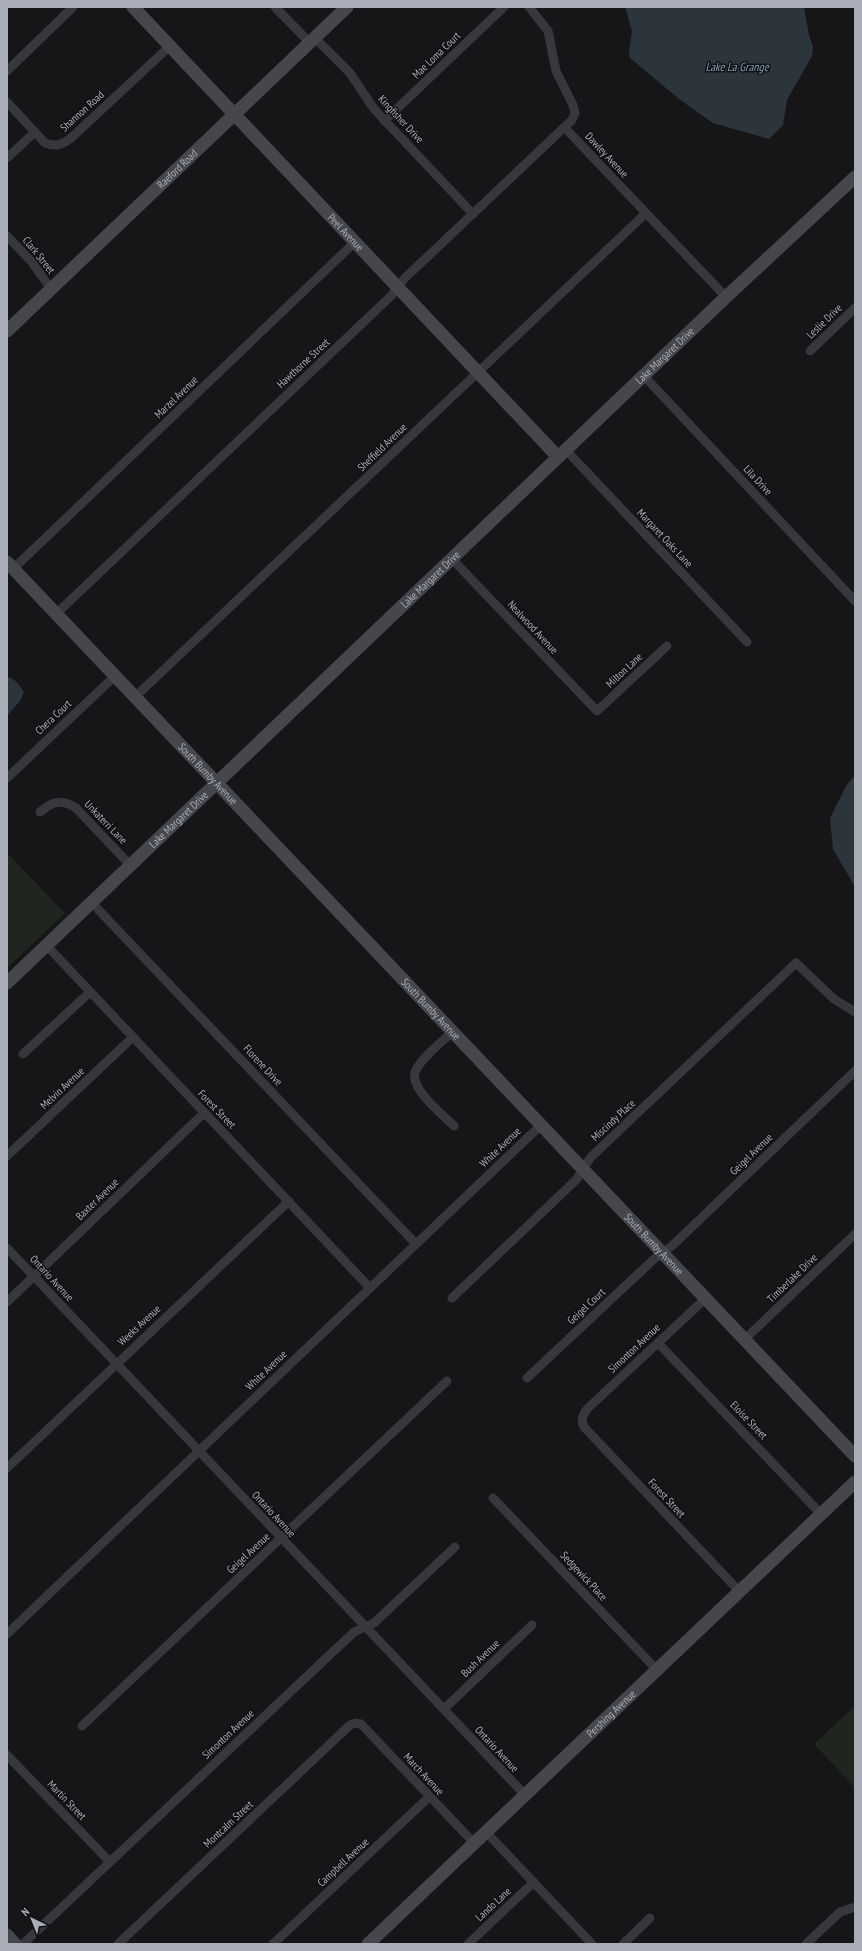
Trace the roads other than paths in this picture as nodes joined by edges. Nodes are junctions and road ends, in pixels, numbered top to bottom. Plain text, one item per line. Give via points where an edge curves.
1 (73, 7) edge
2 (133, 7) edge
3 (275, 7) edge
4 (348, 7) edge
5 (504, 7) edge
6 (529, 7) edge
7 (313, 40) junction
8 (170, 46) junction
9 (7, 71) edge
10 (7, 102) edge
11 (235, 114) junction
12 (384, 121) junction
13 (565, 128) junction
14 (35, 132) junction
15 (7, 158) edge
16 (855, 177) edge
17 (473, 214) junction
18 (645, 214) junction
19 (7, 236) edge
20 (355, 242) junction
21 (398, 287) junction
22 (51, 289) junction
23 (726, 297) junction
24 (855, 308) edge
25 (7, 331) edge
26 (810, 351) dead end
27 (478, 372) junction
28 (644, 376) junction
29 (562, 454) junction
30 (452, 559) junction
31 (10, 565) edge
32 (855, 601) edge
33 (56, 614) junction
34 (747, 642) dead end
35 (667, 646) dead end
36 (115, 676) junction
37 (136, 697) junction
38 (597, 711) joint
39 (8, 776) edge
40 (218, 783) junction
41 (40, 812) dead end
42 (130, 866) junction
43 (92, 903) junction
44 (47, 946) junction
45 (7, 984) edge
46 (90, 992) junction
47 (855, 1012) edge
48 (452, 1032) junction
49 (132, 1037) junction
50 (23, 1054) dead end
51 (855, 1071) edge
52 (204, 1113) junction
53 (541, 1125) junction
54 (454, 1126) dead end
55 (7, 1156) edge
56 (583, 1168) junction
57 (289, 1201) junction
58 (855, 1234) edge
59 (416, 1244) junction
60 (7, 1248) edge
61 (663, 1253) junction
62 (34, 1276) junction
63 (370, 1288) junction
64 (452, 1298) dead end
65 (706, 1298) junction
66 (7, 1302) edge
67 (745, 1339) junction
68 (658, 1343) junction
69 (116, 1363) junction
70 (527, 1378) dead end
71 (447, 1381) dead end
72 (582, 1418) joint
73 (199, 1450) junction
74 (855, 1456) edge
75 (7, 1468) edge
76 (855, 1482) edge
77 (493, 1498) dead end
78 (821, 1514) junction
79 (281, 1538) junction
80 (455, 1547) dead end
81 (740, 1592) junction
82 (532, 1625) dead end
83 (365, 1627) junction
84 (7, 1634) edge
85 (657, 1670) junction
86 (444, 1709) junction
87 (356, 1723) joint
88 (82, 1726) dead end
89 (7, 1755) edge
90 (525, 1795) junction
91 (430, 1797) junction
92 (486, 1832) junction
93 (474, 1843) junction
94 (110, 1862) junction
95 (534, 1882) junction
96 (855, 1907) edge
97 (650, 1918) dead end
98 (7, 1935) edge
99 (15, 1944) edge
100 (23, 1944) edge
101 (118, 1944) edge
102 (274, 1944) edge
103 (368, 1944) edge
104 (468, 1944) edge
105 (592, 1944) edge
106 (623, 1944) edge
107 (806, 1944) edge

1 - 9 street
2 - 8 street, Peel Avenue
3 - 7 street, Kingfisher Drive
4 - 7 street, Raeford Road
5 - 12 street, Mae Loma Court
6 - 13 street via 548,31 556,71 573,105 575,113
7 - 11 street, Raeford Road
7 - 12 street, Kingfisher Drive via 353,77
8 - 11 street, Peel Avenue
8 - 14 street, Shannon Road via 61,145 45,143
10 - 14 street, Shannon Road
11 - 20 street, Peel Avenue
11 - 22 street, Raeford Road
12 - 17 street, Kingfisher Drive
13 - 17 street, Hawthorne Street
13 - 18 street, Dawley Avenue
14 - 15 street
16 - 23 street, Lake Margaret Drive
17 - 21 street, Hawthorne Street via 404,278
18 - 23 street, Dawley Avenue
18 - 27 street, Sheffield Avenue
19 - 22 street, Clark Street via 31,261
20 - 21 street, Peel Avenue
20 - 31 street, Marzel Avenue
21 - 27 street, Peel Avenue
21 - 33 street, Hawthorne Street
22 - 25 street, Raeford Road
23 - 28 street, Lake Margaret Drive
24 - 26 street, Leslie Drive
27 - 29 street, Peel Avenue
27 - 37 street, Sheffield Avenue
28 - 29 street, Lake Margaret Drive
28 - 32 street, Lila Drive
29 - 30 street, Lake Margaret Drive
29 - 34 street, Margaret Oaks Lane
30 - 38 street, Nealwood Avenue
30 - 40 street, Lake Margaret Drive
31 - 33 street, South Bumby Avenue
33 - 36 street, South Bumby Avenue
35 - 38 street, Milton Lane
36 - 37 street, South Bumby Avenue
36 - 39 street, Chera Court
37 - 40 street, South Bumby Avenue
40 - 42 street, Lake Margaret Drive
40 - 48 street, South Bumby Avenue
41 - 42 street, Unkaterri Lane via 57,802 67,802 76,808
42 - 43 street, Lake Margaret Drive
43 - 44 street, Lake Margaret Drive
43 - 59 street, Florene Drive
44 - 45 street, Lake Margaret Drive
44 - 46 street, Forest Street
46 - 49 street, Forest Street
46 - 50 street
47 - 56 street, Miscindy Place via 834,999 796,963 590,1158
48 - 53 street, South Bumby Avenue
48 - 54 street via 420,1063 414,1078 416,1086
49 - 52 street, Forest Street
49 - 55 street, Melvin Avenue
51 - 61 street, Geigel Avenue
52 - 57 street, Forest Street
52 - 62 street, Baxter Avenue
53 - 56 street, South Bumby Avenue
53 - 59 street, White Avenue
56 - 61 street, South Bumby Avenue
56 - 64 street, Miscindy Place via 576,1180
57 - 63 street, Forest Street
57 - 69 street, Weeks Avenue
58 - 67 street, Timberlake Drive
59 - 63 street, White Avenue
60 - 62 street, Ontario Avenue
61 - 65 street, South Bumby Avenue
61 - 70 street, Geigel Court
62 - 66 street, Baxter Avenue
62 - 69 street, Ontario Avenue
63 - 73 street, White Avenue
65 - 67 street, South Bumby Avenue
65 - 68 street, Simonton Avenue
67 - 74 street, South Bumby Avenue
68 - 72 street, Simonton Avenue via 588,1408
68 - 78 street, Eloise Street
69 - 73 street, Ontario Avenue
69 - 75 street, Weeks Avenue
71 - 79 street, Geigel Avenue
72 - 81 street, Forest Street via 584,1428
73 - 79 street, Ontario Avenue
73 - 84 street, White Avenue
76 - 78 street, Pershing Avenue
77 - 85 street, Sedgewick Place
78 - 81 street, Pershing Avenue
79 - 83 street, Ontario Avenue
79 - 88 street, Geigel Avenue
80 - 83 street, Simonton Avenue via 374,1623
81 - 85 street, Pershing Avenue
82 - 86 street, Bush Avenue
83 - 86 street, Ontario Avenue
83 - 94 street, Simonton Avenue via 354,1632
85 - 90 street, Pershing Avenue
86 - 90 street, Ontario Avenue
87 - 91 street, March Avenue via 361,1724
87 - 101 street, Montcalm Street via 350,1725
89 - 94 street, Martin Street
90 - 92 street, Pershing Avenue
91 - 93 street, March Avenue
91 - 102 street, Campbell Avenue
92 - 93 street, Pershing Avenue
92 - 95 street
93 - 103 street, Pershing Avenue
94 - 100 street, Simonton Avenue
95 - 104 street, Lando Lane
95 - 105 street
96 - 107 street via 840,1912
97 - 106 street
98 - 99 street

